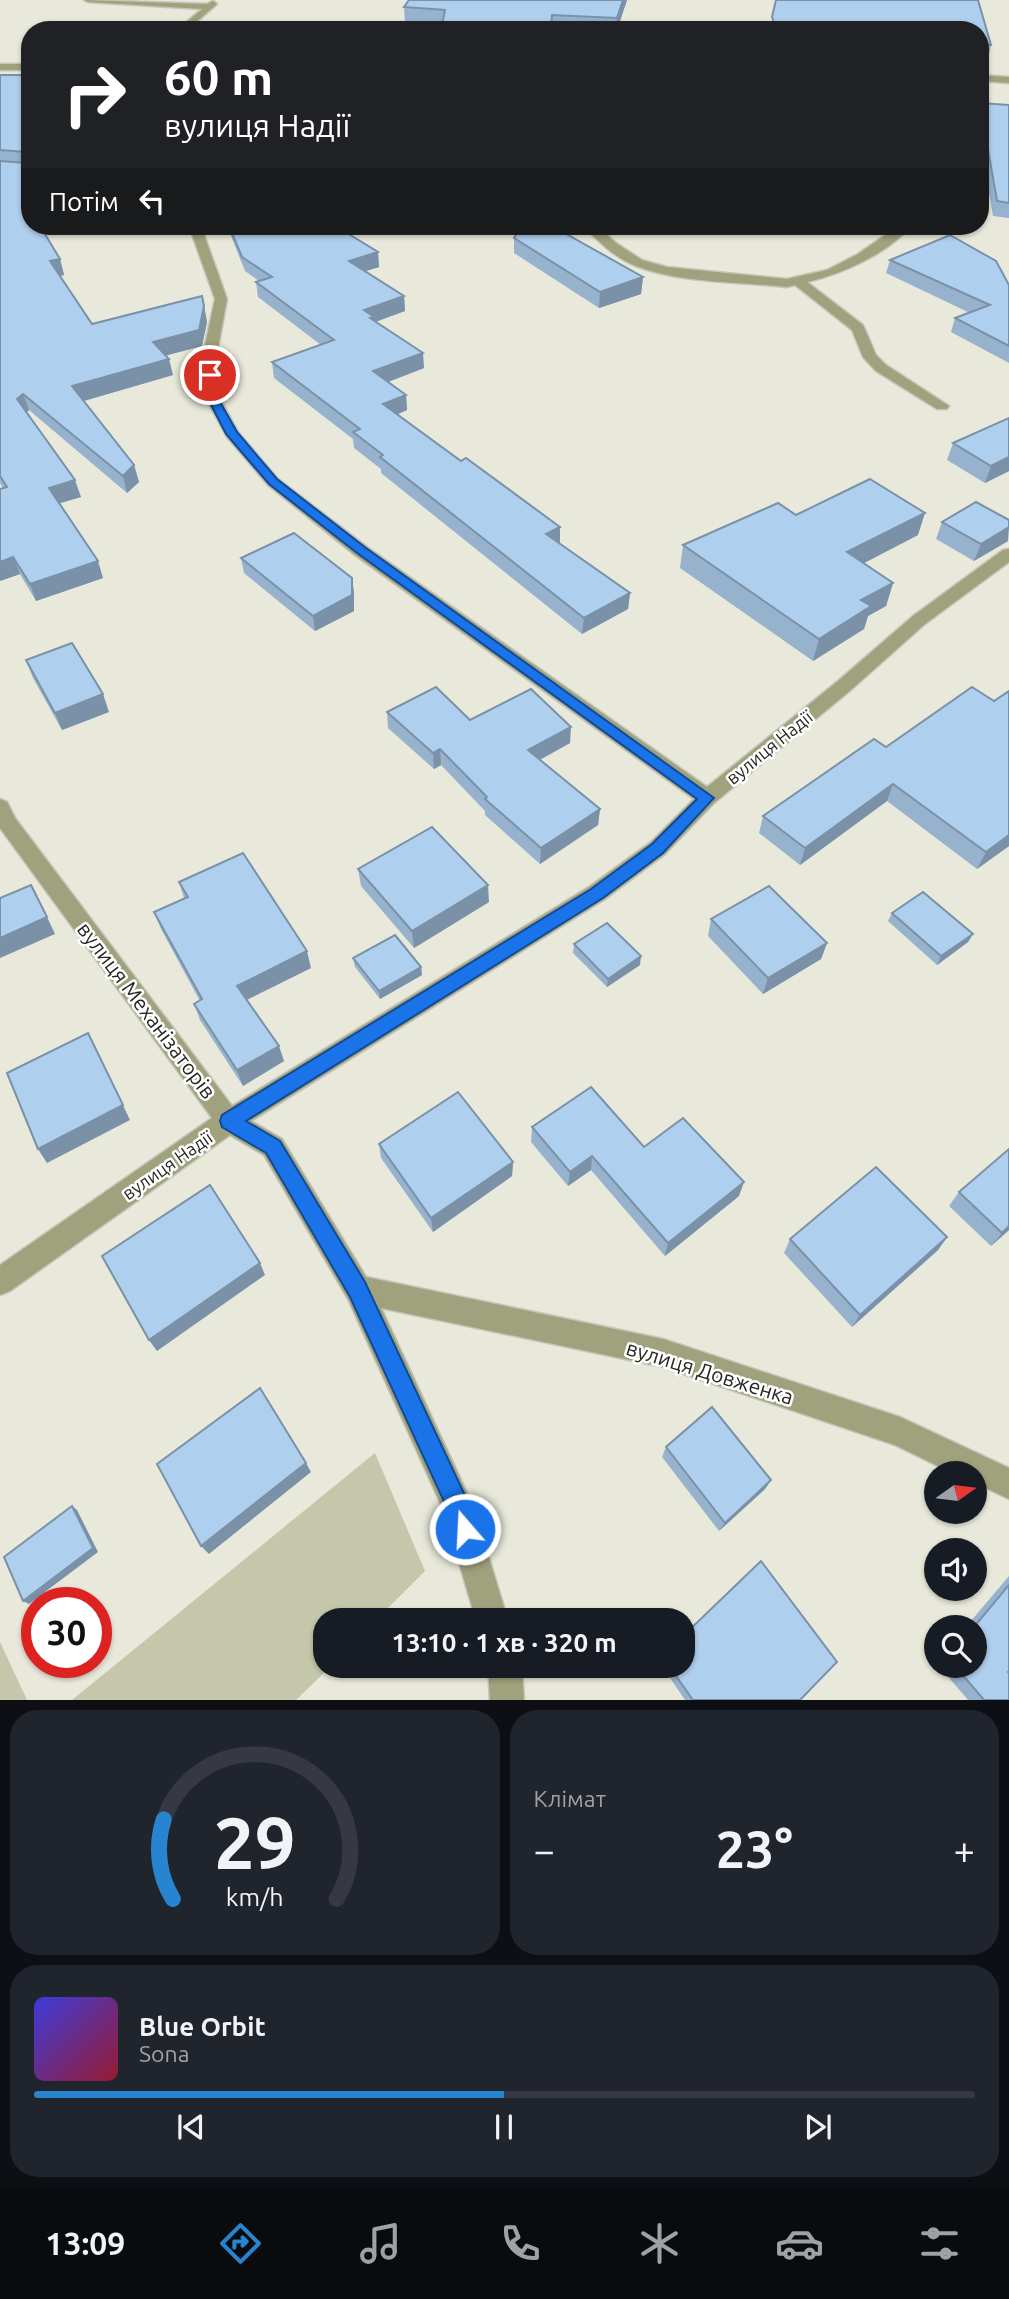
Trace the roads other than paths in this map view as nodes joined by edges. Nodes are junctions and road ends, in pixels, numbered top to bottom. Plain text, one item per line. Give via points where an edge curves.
1 (88, 0) edge
2 (217, 0) edge
3 (209, 7) junction
4 (192, 21) edge
5 (0, 67) edge
6 (21, 67) edge
7 (989, 79) edge
8 (1009, 80) edge
9 (198, 235) edge
10 (600, 235) edge
11 (893, 235) edge
12 (798, 281) junction
13 (942, 406) dead end
14 (1009, 554) edge
15 (707, 798) junction
16 (0, 807) edge
17 (229, 1121) junction
18 (0, 1281) edge
19 (358, 1289) junction
20 (1009, 1484) edge
21 (488, 1608) edge
22 (506, 1678) edge
23 (507, 1700) edge

1 - 3 street
2 - 3 street
3 - 4 street
5 - 6 street
7 - 8 street
9 - 15 street via 221,299 210,354 211,395 232,434 273,482 361,551
10 - 12 street via 638,263 666,271
11 - 12 street via 841,268
12 - 13 street via 858,328 870,357 881,368
14 - 15 street, вулиця Надії via 919,620
15 - 17 street, вулиця Надії via 658,848 597,893
16 - 17 street, вулиця Механізаторів
17 - 18 street, вулиця Надії
17 - 19 street, вулиця Механізаторів via 273,1147
19 - 20 street, вулиця Довженка via 663,1353 900,1432
19 - 21 street, вулиця Механізаторів via 458,1506
22 - 23 street

